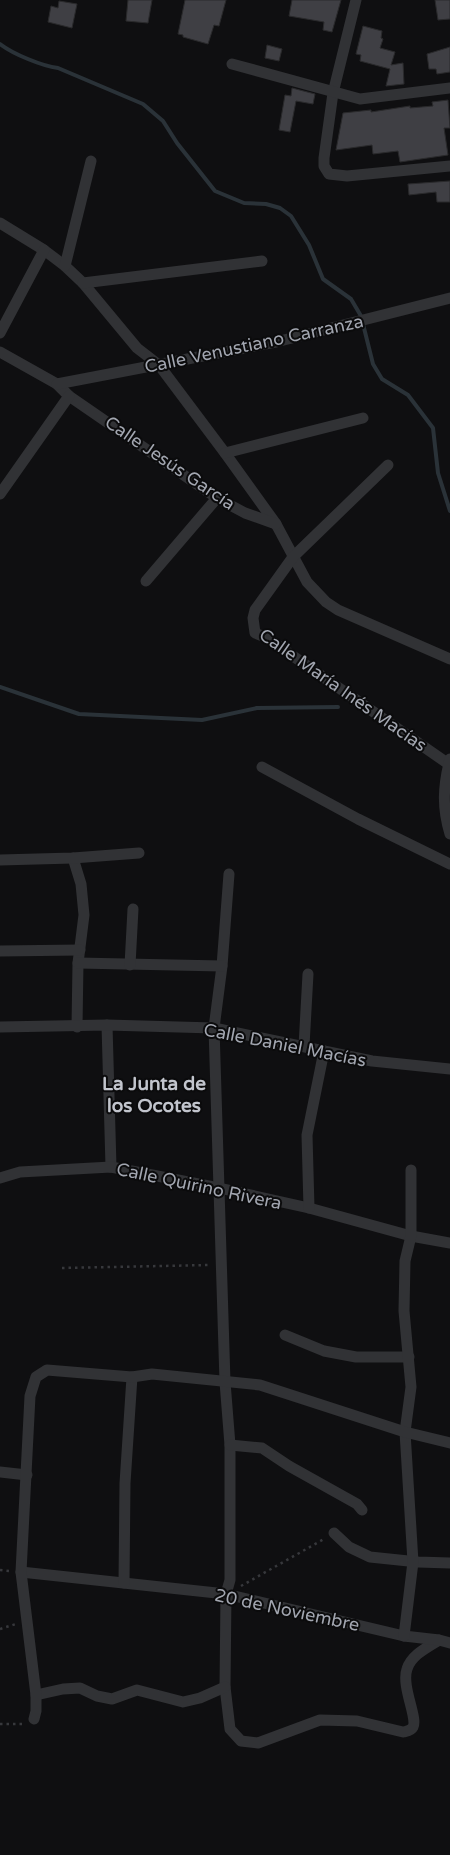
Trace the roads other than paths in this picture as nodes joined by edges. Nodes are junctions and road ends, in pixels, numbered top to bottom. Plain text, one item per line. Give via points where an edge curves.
1 (356, 0) edge
2 (232, 64) dead end
3 (450, 88) edge
4 (333, 93) junction
5 (91, 161) dead end
6 (450, 166) edge
7 (0, 223) edge
8 (44, 250) junction
9 (262, 261) dead end
10 (65, 266) junction
11 (83, 283) junction
12 (450, 298) edge
13 (0, 333) edge
14 (0, 352) edge
15 (159, 365) junction
16 (57, 384) junction
17 (69, 396) junction
18 (362, 418) dead end
19 (225, 453) junction
20 (388, 465) dead end
21 (0, 494) edge
22 (217, 498) junction
23 (276, 524) junction
24 (293, 557) junction
25 (146, 581) dead end
26 (450, 659) edge
27 (450, 763) edge
28 (262, 767) dead end
29 (450, 834) edge
30 (139, 854) dead end
31 (73, 858) junction
32 (0, 860) edge
33 (450, 864) edge
34 (229, 874) dead end
35 (133, 909) dead end
36 (80, 950) junction
37 (0, 951) edge
38 (78, 963) junction
39 (130, 965) junction
40 (222, 966) junction
41 (308, 974) dead end
42 (107, 1025) junction
43 (0, 1027) edge
44 (77, 1027) junction
45 (214, 1028) junction
46 (304, 1046) junction
47 (324, 1051) junction
48 (450, 1069) edge
49 (111, 1167) junction
50 (411, 1170) dead end
51 (0, 1178) edge
52 (219, 1188) junction
53 (308, 1208) junction
54 (411, 1236) junction
55 (450, 1244) edge
56 (285, 1335) dead end
57 (409, 1356) junction
58 (132, 1377) junction
59 (225, 1382) junction
60 (405, 1432) junction
61 (450, 1443) edge
62 (230, 1445) junction
63 (0, 1472) edge
64 (27, 1475) junction
65 (362, 1510) dead end
66 (334, 1533) road end
67 (413, 1562) junction
68 (450, 1563) edge
69 (21, 1572) junction
70 (124, 1583) junction
71 (226, 1594) junction
72 (404, 1636) junction
73 (445, 1642) edge
74 (225, 1686) junction
75 (36, 1695) junction
76 (34, 1719) road end

1 - 4 street
2 - 4 street
3 - 4 street via 360,99
4 - 6 street via 324,158 329,174 347,176
5 - 10 street
7 - 8 street
8 - 10 street
8 - 13 street
9 - 11 street
10 - 11 street
11 - 15 street via 137,348
12 - 15 street, Calle Venustiano Carranza via 276,342
14 - 16 street, Calle Jesús García
15 - 16 street, Calle Venustiano Carranza
15 - 19 street
16 - 17 street, Calle Jesús García
17 - 21 street
17 - 22 street, Calle Jesús García
18 - 19 street
19 - 23 street
20 - 24 street
22 - 23 street, Calle Jesús García
22 - 25 street
23 - 24 street
24 - 26 street via 307,582 338,610
24 - 27 street, Calle María Inés Macías via 255,610 255,633
27 - 29 street via 443,796
28 - 33 street
30 - 31 street
31 - 32 street
31 - 36 street via 81,884 84,915
34 - 40 street
35 - 39 street
36 - 37 street
36 - 38 street
38 - 39 street
38 - 44 street
39 - 40 street
40 - 45 street
41 - 46 street
42 - 44 street, Calle Daniel Macías
42 - 45 street, Calle Daniel Macías
42 - 49 street
43 - 44 street, Calle Daniel Macías
45 - 46 street, Calle Daniel Macías
45 - 52 street
46 - 47 street, Calle Daniel Macías
47 - 48 street, Calle Daniel Macías via 372,1061
47 - 53 street, Calle Quirino Rivera via 306,1136
49 - 51 street, Calle Quirino Rivera via 20,1172
49 - 52 street, Calle Quirino Rivera
50 - 54 street
52 - 53 street, Calle Quirino Rivera
52 - 59 street
53 - 54 street, Calle Quirino Rivera
54 - 55 street, Calle Quirino Rivera
54 - 57 street via 405,1262 404,1311
56 - 57 street via 324,1351 348,1356
57 - 60 street via 411,1388
58 - 59 street via 152,1374
58 - 64 street via 47,1370 36,1377 30,1396
58 - 70 street via 125,1483
59 - 60 street via 260,1385
59 - 62 street
60 - 61 street
60 - 67 street
62 - 65 street via 262,1448
62 - 71 street via 230,1580
63 - 64 street
64 - 69 street
66 - 67 street via 350,1547 370,1557
67 - 68 street
67 - 72 street
69 - 70 street, 20 de Noviembre
69 - 75 street
70 - 71 street, 20 de Noviembre
71 - 72 street, 20 de Noviembre
71 - 74 street
72 - 73 street, 20 de Noviembre
73 - 74 street via 420,1653 406,1669 405,1688 414,1722 410,1731 356,1721 320,1720 258,1743 241,1741 230,1729
74 - 75 street via 183,1702 137,1690 112,1699 80,1688
75 - 76 street

